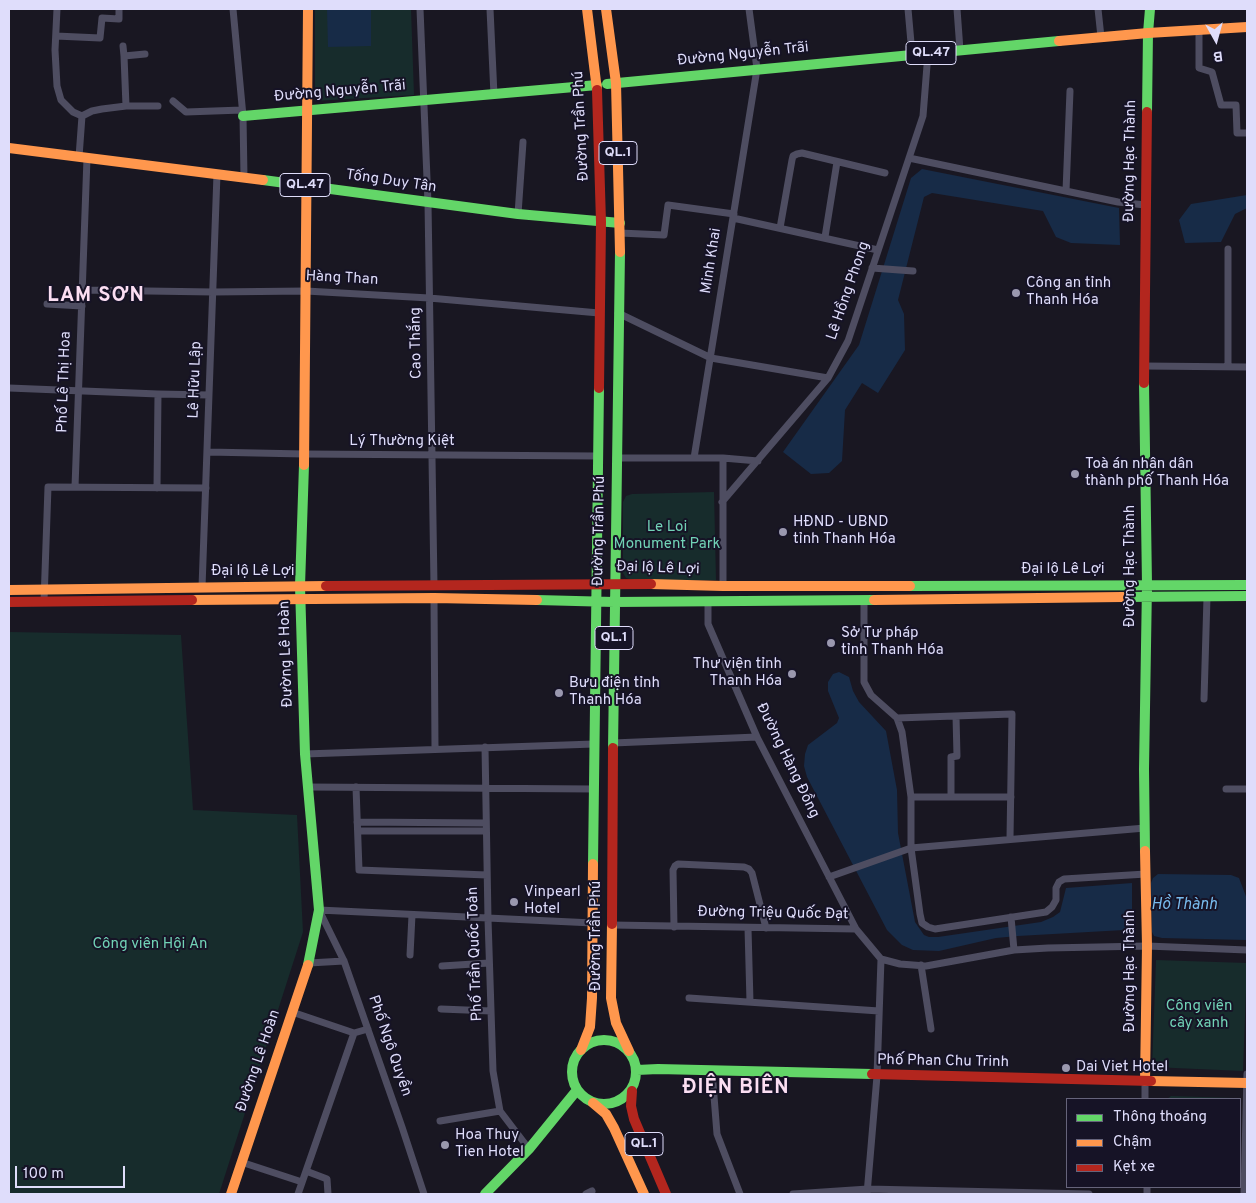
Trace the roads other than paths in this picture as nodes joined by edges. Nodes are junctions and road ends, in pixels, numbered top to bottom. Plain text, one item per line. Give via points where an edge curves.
1 (57, 9) edge
2 (119, 9) edge
3 (233, 9) edge
4 (308, 9) edge
5 (420, 9) edge
6 (490, 9) edge
7 (587, 9) edge
8 (606, 9) edge
9 (749, 9) edge
10 (908, 9) edge
11 (957, 9) edge
12 (1098, 9) edge
13 (1150, 9) edge
14 (1247, 27) edge
15 (1199, 30) junction
16 (1148, 33) junction
17 (56, 36) junction
18 (1101, 37) junction
19 (123, 46) dead end
20 (960, 50) junction
21 (928, 53) junction
22 (145, 54) dead end
23 (912, 54) junction
24 (124, 56) junction
25 (757, 69) junction
26 (616, 83) junction
27 (597, 85) junction
28 (1070, 91) dead end
29 (494, 95) junction
30 (424, 100) junction
31 (173, 102) dead end
32 (126, 106) junction
33 (158, 106) dead end
34 (308, 110) junction
35 (242, 113) junction
36 (82, 116) junction
37 (1247, 133) edge
38 (523, 142) dead end
39 (9, 148) edge
40 (83, 157) junction
41 (909, 158) junction
42 (837, 162) junction
43 (885, 173) dead end
44 (217, 174) junction
45 (244, 177) junction
46 (306, 185) junction
47 (1066, 191) junction
48 (428, 203) junction
49 (1145, 205) junction
50 (518, 214) junction
51 (734, 216) junction
52 (601, 222) junction
53 (620, 228) junction
54 (780, 228) junction
55 (825, 237) junction
56 (1228, 249) dead end
57 (878, 250) junction
58 (872, 268) junction
59 (913, 270) dead end
60 (82, 290) junction
61 (306, 291) junction
62 (213, 292) junction
63 (430, 298) junction
64 (47, 304) dead end
65 (82, 306) junction
66 (599, 313) junction
67 (618, 313) junction
68 (710, 358) junction
69 (1144, 366) junction
70 (1228, 367) junction
71 (1247, 367) edge
72 (828, 378) junction
73 (9, 388) edge
74 (79, 391) junction
75 (158, 394) junction
76 (209, 395) junction
77 (208, 452) junction
78 (304, 454) junction
79 (433, 456) junction
80 (597, 456) junction
81 (616, 458) junction
82 (694, 458) junction
83 (723, 458) junction
84 (758, 460) junction
85 (75, 487) junction
86 (157, 488) junction
87 (206, 488) junction
88 (722, 502) junction
89 (596, 583) junction
90 (615, 583) junction
91 (434, 585) junction
92 (1147, 585) junction
93 (1247, 585) edge
94 (300, 586) junction
95 (722, 586) junction
96 (925, 586) junction
97 (202, 587) junction
98 (9, 590) edge
99 (44, 590) junction
100 (1247, 596) edge
101 (1207, 597) junction
102 (434, 598) junction
103 (1147, 598) junction
104 (300, 599) junction
105 (925, 599) junction
106 (864, 600) junction
107 (44, 601) junction
108 (708, 601) junction
109 (9, 602) edge
110 (596, 602) junction
111 (614, 602) junction
112 (1204, 698) dead end
113 (956, 716) junction
114 (897, 718) junction
115 (757, 737) junction
116 (613, 743) junction
117 (594, 744) junction
118 (485, 747) junction
119 (436, 748) junction
120 (305, 754) junction
121 (308, 786) junction
122 (356, 787) junction
123 (486, 788) junction
124 (594, 789) junction
125 (1226, 789) dead end
126 (1247, 789) edge
127 (911, 797) junction
128 (951, 797) junction
129 (1011, 797) junction
130 (357, 822) junction
131 (486, 823) junction
132 (1145, 828) junction
133 (486, 831) junction
134 (358, 832) junction
135 (594, 834) junction
136 (612, 835) junction
137 (1010, 838) junction
138 (911, 848) junction
139 (1146, 874) junction
140 (487, 875) junction
141 (829, 877) junction
142 (319, 910) junction
143 (412, 915) junction
144 (1011, 916) junction
145 (488, 919) junction
146 (593, 923) junction
147 (612, 925) junction
148 (674, 926) junction
149 (748, 928) junction
150 (766, 928) junction
151 (856, 929) junction
152 (1147, 946) junction
153 (1014, 950) junction
154 (1247, 950) edge
155 (410, 955) dead end
156 (881, 959) junction
157 (344, 961) junction
158 (309, 963) junction
159 (489, 963) junction
160 (921, 965) junction
161 (442, 966) dead end
162 (689, 998) dead end
163 (750, 1002) junction
164 (441, 1009) dead end
165 (491, 1011) junction
166 (879, 1011) junction
167 (292, 1012) junction
168 (368, 1029) junction
169 (931, 1030) dead end
170 (354, 1032) junction
171 (581, 1050) junction
172 (629, 1051) junction
173 (637, 1070) junction
174 (712, 1071) junction
175 (1247, 1074) edge
176 (877, 1076) junction
177 (1145, 1081) junction
178 (1247, 1083) edge
179 (577, 1090) junction
180 (632, 1091) junction
181 (1145, 1098) edge
182 (593, 1103) junction
183 (500, 1112) junction
184 (440, 1121) dead end
185 (529, 1149) junction
186 (241, 1162) junction
187 (1244, 1164) edge
188 (306, 1171) junction
189 (302, 1182) junction
190 (868, 1191) edge
191 (231, 1194) edge
192 (298, 1194) edge
193 (328, 1194) edge
194 (424, 1194) edge
195 (485, 1194) edge
196 (644, 1194) edge
197 (666, 1194) edge
198 (740, 1194) edge
199 (793, 1194) edge
200 (1083, 1194) edge
201 (1089, 1194) edge
202 (1244, 1194) edge

1 - 17 street
2 - 17 street via 119,19 102,18 100,38
3 - 35 street
4 - 34 main road, Đường Lê Hoàn
5 - 30 street, Cao Thắng
6 - 29 street
7 - 27 main road, Đường Trần Phú / QL.1
8 - 26 main road, Đường Trần Phú / QL.1
9 - 25 street, Minh Khai
10 - 23 street
11 - 20 street
12 - 18 street
13 - 16 main road, Đường Hạc Thành
14 - 15 main road, Đường Nguyễn Trãi / QL.47
15 - 16 main road, Đường Nguyễn Trãi / QL.47
15 - 37 street via 1199,68 1212,72 1221,105 1236,105 1237,133
16 - 18 main road, Đường Nguyễn Trãi / QL.47
16 - 49 main road, Đường Hạc Thành
17 - 36 street via 57,86 61,100
18 - 20 main road, Đường Nguyễn Trãi / QL.47
19 - 24 street
20 - 21 main road, Đường Nguyễn Trãi / QL.47
21 - 23 main road, Đường Nguyễn Trãi / QL.47
21 - 41 street, Lê Hồng Phong via 923,116
22 - 24 street
23 - 25 main road, Đường Nguyễn Trãi / QL.47
24 - 32 street
25 - 26 main road, Đường Nguyễn Trãi / QL.47
25 - 51 street, Minh Khai
26 - 27 main road, Đường Nguyễn Trãi / QL.47
26 - 53 main road, Đường Trần Phú / QL.1
27 - 29 main road, Đường Nguyễn Trãi
27 - 52 main road, Đường Trần Phú / QL.1
28 - 47 street
29 - 30 main road, Đường Nguyễn Trãi
30 - 34 main road, Đường Nguyễn Trãi
30 - 48 street, Cao Thắng
31 - 35 street via 186,112
32 - 33 street
32 - 36 street via 92,111
34 - 35 main road, Đường Nguyễn Trãi
34 - 46 main road, Đường Lê Hoàn
35 - 45 street
36 - 40 street, Phố Lê Thị Hoa
38 - 50 street
39 - 40 main road, Tống Duy Tân / QL.47
40 - 44 main road, Tống Duy Tân / QL.47
40 - 60 street, Phố Lê Thị Hoa
41 - 47 street
41 - 57 street, Lê Hồng Phong
42 - 43 street
42 - 54 street via 802,153 793,156
42 - 55 street
44 - 45 main road, Tống Duy Tân / QL.47
44 - 62 street, Lê Hữu Lập
45 - 46 main road, Tống Duy Tân / QL.47
46 - 48 main road, Tống Duy Tân / QL.47
46 - 61 main road, Đường Lê Hoàn
47 - 49 street
48 - 50 main road, Tống Duy Tân / QL.47
48 - 63 street, Cao Thắng
49 - 69 main road, Đường Hạc Thành
50 - 52 main road, Tống Duy Tân / QL.47
51 - 53 street via 668,205 664,235
51 - 54 street
51 - 68 street, Minh Khai
52 - 53 main road, Tống Duy Tân / QL.47
52 - 66 main road, Đường Trần Phú / QL.1
53 - 67 main road, Đường Trần Phú / QL.1
54 - 55 street
55 - 57 street
56 - 70 street
57 - 58 street, Lê Hồng Phong
58 - 59 street
58 - 72 street, Lê Hồng Phong via 848,341
60 - 62 street, Hàng Than
60 - 65 street, Phố Lê Thị Hoa
61 - 62 street, Hàng Than
61 - 63 street, Hàng Than
61 - 78 main road, Đường Lê Hoàn
62 - 76 street, Lê Hữu Lập
63 - 66 street, Hàng Than
63 - 79 street, Cao Thắng
64 - 65 street
65 - 74 street, Phố Lê Thị Hoa
66 - 67 main road
66 - 80 main road, Đường Trần Phú / QL.1
67 - 68 street
67 - 81 main road, Đường Trần Phú / QL.1
68 - 72 street
68 - 82 street, Minh Khai
69 - 70 street
69 - 92 main road, Đường Hạc Thành
70 - 71 street
72 - 84 street, Lê Hồng Phong
73 - 74 street
74 - 75 street
74 - 85 street, Phố Lê Thị Hoa
75 - 76 street
75 - 86 street
76 - 77 street, Lê Hữu Lập
77 - 78 street, Lý Thường Kiệt
77 - 87 street, Lê Hữu Lập
78 - 79 street, Lý Thường Kiệt
78 - 94 main road, Đường Lê Hoàn
79 - 80 street, Lý Thường Kiệt
79 - 91 street, Cao Thắng
80 - 89 main road, Đường Trần Phú / QL.1
81 - 82 street
81 - 90 main road, Đường Trần Phú / QL.1
82 - 83 street
83 - 84 street
83 - 88 street
84 - 88 street, Lê Hồng Phong
85 - 86 street
85 - 99 street via 48,487
86 - 87 street
87 - 97 street, Lê Hữu Lập
88 - 95 street
89 - 90 main road, Đại lộ Lê Lợi
89 - 91 main road, Đại lộ Lê Lợi
89 - 110 main road, Đường Trần Phú / QL.1
90 - 95 main road, Đại lộ Lê Lợi
90 - 111 main road, Đường Trần Phú / QL.1
91 - 94 main road, Đại lộ Lê Lợi
92 - 93 main road, Đại lộ Lê Lợi
92 - 96 main road, Đại lộ Lê Lợi
92 - 103 main road, Đường Hạc Thành
94 - 97 main road, Đại lộ Lê Lợi
94 - 104 main road, Đường Lê Hoàn
95 - 96 main road, Đại lộ Lê Lợi
96 - 105 main road
97 - 99 main road, Đại lộ Lê Lợi
98 - 99 main road, Đại lộ Lê Lợi
99 - 107 street
100 - 101 main road, Đại lộ Lê Lợi
101 - 103 main road, Đại lộ Lê Lợi
101 - 112 street
102 - 104 main road, Đại lộ Lê Lợi
102 - 110 main road, Đại lộ Lê Lợi
102 - 119 street
103 - 105 main road, Đại lộ Lê Lợi
103 - 132 main road, Đường Hạc Thành
104 - 107 main road, Đại lộ Lê Lợi
104 - 120 main road, Đường Lê Hoàn
105 - 106 main road, Đại lộ Lê Lợi
106 - 108 main road, Đại lộ Lê Lợi
106 - 114 street via 864,682 871,695
107 - 109 main road, Đại lộ Lê Lợi
108 - 111 main road, Đại lộ Lê Lợi
108 - 115 street, Đường Hàng Đồng via 708,624
110 - 111 main road, Đại lộ Lê Lợi
110 - 117 main road, Đường Trần Phú / QL.1
111 - 116 main road, Đường Trần Phú / QL.1
113 - 114 street
113 - 128 street
113 - 129 street via 1012,714
114 - 127 street
115 - 116 street
115 - 141 street, Đường Hàng Đồng
116 - 136 main road, Đường Trần Phú / QL.1
117 - 118 street
117 - 124 main road, Đường Trần Phú / QL.1
118 - 119 street
118 - 123 street, Phố Trần Quốc Toản
119 - 120 street
120 - 121 main road, Đường Lê Hoàn
121 - 122 street
121 - 142 main road, Đường Lê Hoàn
122 - 123 street
122 - 130 street
123 - 124 street
123 - 131 street, Phố Trần Quốc Toản
124 - 135 main road, Đường Trần Phú / QL.1
125 - 126 street
127 - 128 street
127 - 138 street
128 - 129 street
129 - 137 street
130 - 131 street
130 - 134 street
131 - 133 street, Phố Trần Quốc Toản
132 - 137 street
132 - 139 main road, Đường Hạc Thành
133 - 134 street
133 - 140 street, Phố Trần Quốc Toản
134 - 140 street via 359,870
135 - 136 main road
135 - 146 main road, Đường Trần Phú / QL.1
136 - 147 main road, Đường Trần Phú / QL.1
137 - 138 street
138 - 141 street
138 - 144 street via 920,914 922,923 928,928
139 - 144 street via 1064,879 1056,888 1056,900 1046,912
139 - 152 main road, Đường Hạc Thành
140 - 145 street, Phố Trần Quốc Toản
141 - 151 street, Đường Hàng Đồng
142 - 143 street
142 - 157 street, Phố Ngô Quyền
142 - 158 main road, Đường Lê Hoàn
143 - 145 street
143 - 155 street
144 - 153 street
145 - 146 street
145 - 159 street, Phố Trần Quốc Toản
146 - 171 main road, Đường Trần Phú / QL.1 via 591,1017
147 - 148 street, Đường Triệu Quốc Đạt
147 - 172 main road, Đường Trần Phú / QL.1 via 611,998 616,1023
148 - 149 street, Đường Triệu Quốc Đạt
148 - 150 street via 673,870 678,864 749,869
149 - 150 street, Đường Triệu Quốc Đạt
149 - 163 street
150 - 151 street, Đường Triệu Quốc Đạt
151 - 156 street, Đường Triệu Quốc Đạt
152 - 153 street
152 - 154 street
152 - 177 main road, Đường Hạc Thành
153 - 160 street
156 - 160 street
156 - 166 street
157 - 158 street
157 - 168 street, Phố Ngô Quyền
158 - 167 main road, Đường Lê Hoàn
159 - 161 street
159 - 165 street, Phố Trần Quốc Toản
160 - 169 street
162 - 163 street
163 - 166 street
164 - 165 street
165 - 183 street, Phố Trần Quốc Toản via 493,1071
166 - 176 street
167 - 170 street
167 - 186 main road, Đường Lê Hoàn
168 - 170 street
168 - 194 street, Phố Ngô Quyền
170 - 188 street
171 - 172 main road via 594,1042 610,1040
171 - 179 main road via 572,1069 572,1080
172 - 173 main road
173 - 174 main road, Phố Phan Chu Trinh
173 - 180 main road
174 - 176 main road, Phố Phan Chu Trinh
174 - 198 street via 717,1134
175 - 178 street
176 - 177 main road, Phố Phan Chu Trinh
176 - 190 street
177 - 178 main road, Phố Phan Chu Trinh
177 - 181 street, Đường Hạc Thành
178 - 187 street
179 - 182 main road
179 - 185 main road
180 - 182 main road via 615,1104
180 - 197 main road, QL.1 via 634,1119
182 - 196 main road, QL.1 via 606,1114 614,1128
183 - 184 street
183 - 185 street, Phố Trần Quốc Toản
185 - 195 main road
186 - 189 street
186 - 191 main road, Đường Lê Hoàn
187 - 202 street
188 - 189 street
188 - 193 street via 327,1178
189 - 192 street
190 - 199 street
190 - 200 street
200 - 201 street

